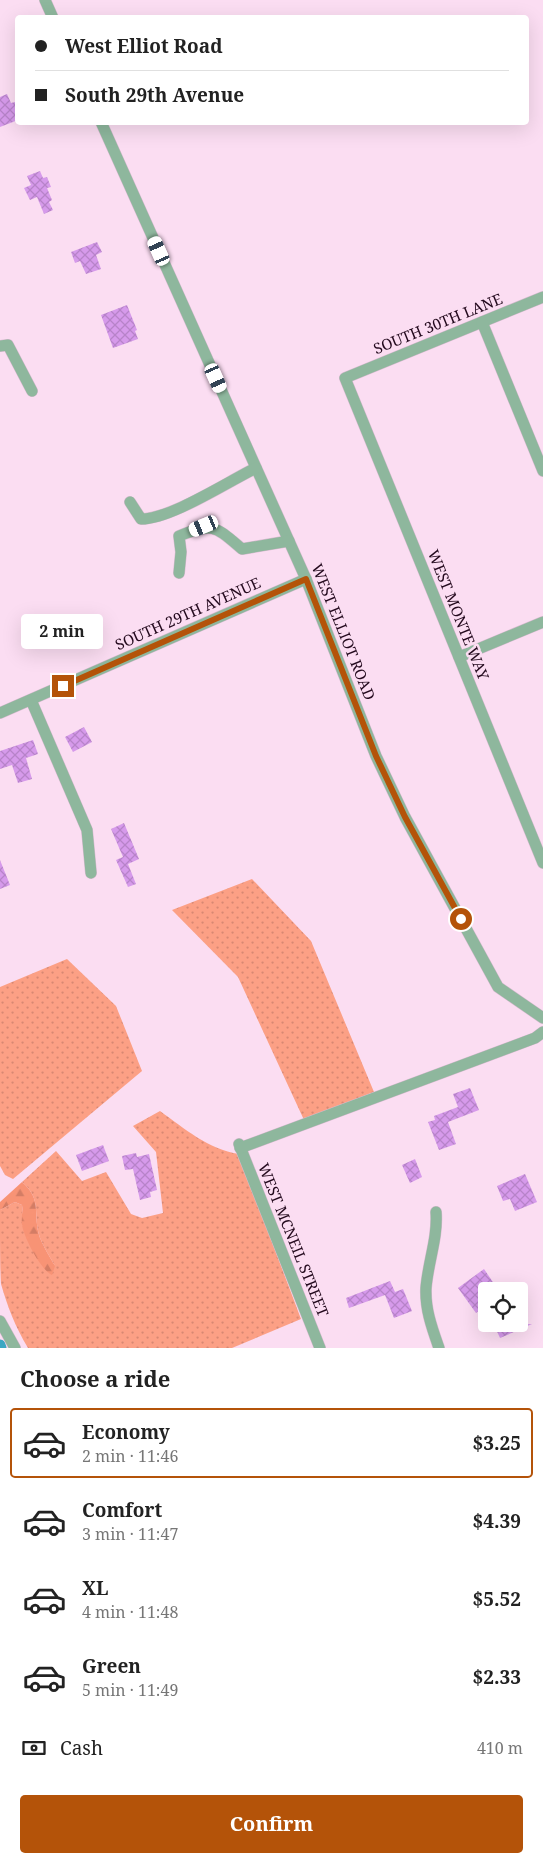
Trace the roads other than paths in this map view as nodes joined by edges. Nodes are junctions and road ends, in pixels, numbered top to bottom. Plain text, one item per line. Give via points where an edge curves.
1 (45, 0) edge
2 (52, 15) edge
3 (102, 125) edge
4 (543, 297) edge
5 (482, 322) junction
6 (0, 346) edge
7 (345, 378) joint
8 (32, 391) dead end
9 (256, 468) junction
10 (543, 470) edge
11 (130, 502) dead end
12 (289, 541) junction
13 (179, 573) dead end
14 (306, 579) junction
15 (543, 622) edge
16 (458, 657) junction
17 (32, 700) junction
18 (0, 714) edge
19 (543, 864) edge
20 (91, 873) dead end
21 (543, 1018) edge
22 (543, 1032) edge
23 (436, 1212) dead end
24 (0, 1321) edge
25 (15, 1348) edge
26 (320, 1348) edge
27 (439, 1348) edge

1 - 2 street
3 - 9 street, WEST ELLIOT ROAD
4 - 5 street, SOUTH 30TH LANE
5 - 7 street, SOUTH 30TH LANE
5 - 10 street
6 - 8 street via 8,345
7 - 16 street, WEST MONTE WAY
9 - 11 street via 151,519 141,519
9 - 12 street, WEST ELLIOT ROAD
12 - 13 street via 242,549 221,531 204,526 179,536
12 - 14 street, WEST ELLIOT ROAD
14 - 17 street, SOUTH 29TH AVENUE
14 - 21 street, WEST ELLIOT ROAD via 376,756 405,817 498,987
15 - 16 street
16 - 19 street, WEST MONTE WAY
17 - 18 street, SOUTH 29TH AVENUE
17 - 20 street via 87,830
22 - 26 street, WEST MCNEIL STREET via 535,1038 239,1146
23 - 27 street via 437,1226 426,1289 428,1316
24 - 25 street

